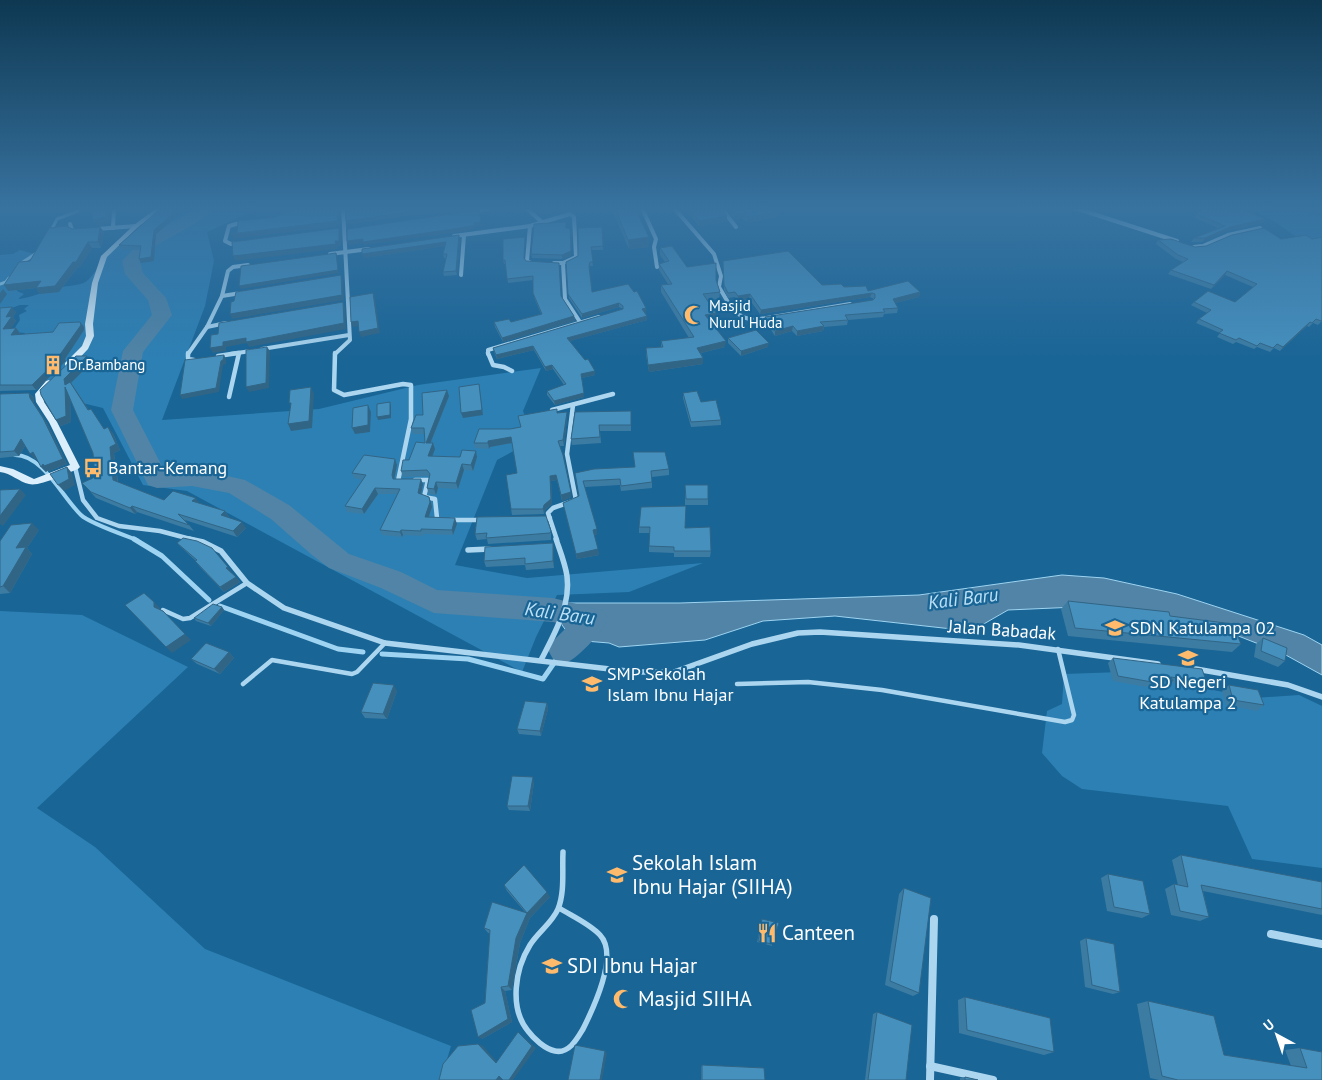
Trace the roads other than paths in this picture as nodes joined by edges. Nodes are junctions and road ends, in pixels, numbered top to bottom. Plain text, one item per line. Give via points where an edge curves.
1 (103, 258) edge
2 (344, 258) edge
3 (463, 258) edge
4 (527, 258) edge
5 (573, 258) edge
6 (656, 258) edge
7 (715, 258) edge
8 (548, 263) edge
9 (563, 263) junction
10 (257, 264) edge
11 (540, 264) edge
12 (657, 268) edge
13 (461, 275) dead end
14 (250, 291) edge
15 (222, 296) junction
16 (854, 303) edge
17 (604, 315) edge
18 (235, 322) edge
19 (580, 322) junction
20 (207, 327) junction
21 (349, 335) junction
22 (239, 353) junction
23 (212, 357) edge
24 (203, 358) edge
25 (512, 371) dead end
26 (30, 394) edge
27 (39, 394) junction
28 (613, 394) dead end
29 (229, 397) dead end
30 (573, 405) junction
31 (552, 410) edge
32 (75, 467) junction
33 (0, 469) edge
34 (550, 518) junction
35 (531, 519) edge
36 (485, 520) edge
37 (557, 544) junction
38 (547, 545) edge
39 (498, 548) edge
40 (468, 550) dead end
41 (247, 583) junction
42 (163, 610) edge
43 (385, 643) junction
44 (1058, 649) junction
45 (541, 660) junction
46 (1161, 664) edge
47 (1190, 668) edge
48 (243, 684) dead end
49 (737, 684) dead end
50 (1322, 697) edge
51 (563, 852) dead end
52 (559, 908) junction
53 (934, 919) dead end
54 (1271, 934) dead end
55 (1322, 944) edge
56 (930, 1066) junction
57 (930, 1080) edge
58 (993, 1080) edge

1 - 27 street via 95,283 90,336 85,347
2 - 21 street
3 - 13 street
4 - 11 street via 531,263
5 - 9 street
6 - 12 street
7 - 16 street via 721,281 719,287 726,302 746,319
8 - 9 street
9 - 19 street via 565,299
10 - 15 street via 229,270
14 - 15 street
15 - 20 street
17 - 19 street
18 - 20 street
19 - 25 street via 488,350 495,367 506,367
20 - 24 street via 186,356 191,360
21 - 22 street
21 - 36 street via 350,340 335,353 336,393 344,395 403,384 411,386 412,400 398,480 428,480 424,497 435,500 439,520
22 - 23 street
22 - 29 street
26 - 27 street
27 - 32 street via 40,402
28 - 30 street
30 - 31 street
30 - 34 street via 567,454 576,499 551,508 548,512
32 - 33 street via 37,482
32 - 41 street, Jalan Babadak via 82,500 97,518 119,526 160,531 203,542 221,550
34 - 35 street
34 - 37 street
37 - 38 street
37 - 45 street via 567,576 567,590 558,625
39 - 40 street
41 - 42 lane via 190,618 183,619
41 - 43 street, Jalan Babadak via 284,608
43 - 45 street, Jalan Babadak
43 - 48 lane via 352,674 272,660
44 - 45 street, Jalan Babadak via 805,632 752,644 674,672 636,672
44 - 46 street, Jalan Babadak
44 - 49 lane via 1074,715 1072,720 1065,722 872,689 808,682
47 - 50 street via 1288,685
51 - 52 lane
52 - 52 lane via 529,947 516,992 520,1020 538,1042 559,1052 570,1047 580,1035 603,980 607,957 600,935
53 - 56 street
54 - 55 street
56 - 57 street
56 - 58 street

